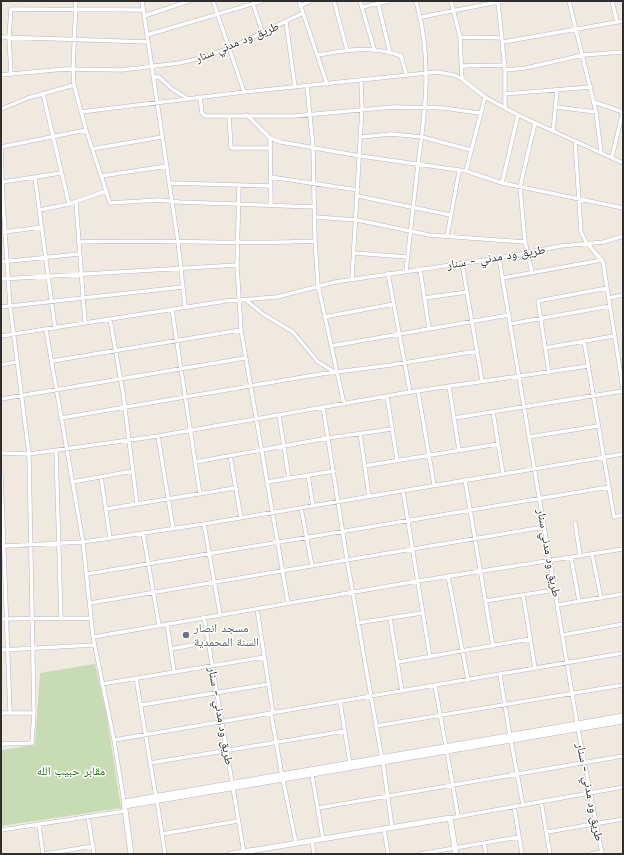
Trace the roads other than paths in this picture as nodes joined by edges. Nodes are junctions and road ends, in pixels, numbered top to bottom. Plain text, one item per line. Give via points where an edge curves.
1 (76, 1) edge
2 (142, 1) edge
3 (189, 1) edge
4 (213, 1) edge
5 (262, 1) edge
6 (299, 1) edge
7 (311, 1) edge
8 (334, 1) edge
9 (360, 1) edge
10 (389, 1) edge
11 (416, 1) edge
12 (451, 1) edge
13 (500, 1) edge
14 (569, 1) edge
15 (612, 1) edge
16 (378, 3) junction
17 (253, 4) junction
18 (300, 6) junction
19 (362, 7) junction
20 (76, 9) junction
21 (143, 10) junction
22 (454, 10) junction
23 (303, 13) junction
24 (218, 14) junction
25 (144, 16) junction
26 (420, 18) junction
27 (286, 22) junction
28 (617, 22) junction
29 (623, 22) edge
30 (576, 28) junction
31 (262, 31) junction
32 (147, 34) junction
33 (1, 37) edge
34 (9, 37) junction
35 (460, 37) junction
36 (74, 38) junction
37 (502, 38) junction
38 (148, 42) junction
39 (503, 42) junction
40 (230, 48) junction
41 (347, 50) junction
42 (374, 50) junction
43 (390, 52) junction
44 (623, 52) edge
45 (318, 55) junction
46 (583, 55) junction
47 (504, 65) junction
48 (462, 66) junction
49 (152, 68) junction
50 (73, 69) junction
51 (505, 70) junction
52 (427, 72) junction
53 (11, 74) junction
54 (406, 74) junction
55 (1, 75) edge
56 (153, 77) junction
57 (462, 79) junction
58 (361, 80) junction
59 (327, 84) junction
60 (74, 85) junction
61 (307, 86) junction
62 (295, 87) junction
63 (591, 87) junction
64 (557, 91) junction
65 (244, 92) junction
66 (43, 94) junction
67 (505, 94) junction
68 (200, 97) junction
69 (485, 97) junction
70 (188, 99) junction
71 (594, 102) junction
72 (157, 104) junction
73 (505, 107) junction
74 (556, 107) junction
75 (362, 108) junction
76 (425, 108) junction
77 (1, 109) edge
78 (81, 112) junction
79 (596, 112) junction
80 (623, 112) edge
81 (480, 113) junction
82 (311, 115) junction
83 (518, 115) junction
84 (229, 116) junction
85 (247, 116) junction
86 (535, 123) junction
87 (86, 130) junction
88 (554, 131) junction
89 (52, 137) junction
90 (162, 137) junction
91 (361, 137) junction
92 (422, 137) junction
93 (270, 138) junction
94 (576, 141) junction
95 (1, 147) edge
96 (314, 147) junction
97 (270, 148) junction
98 (92, 149) junction
99 (471, 150) junction
100 (600, 152) junction
101 (360, 156) junction
102 (612, 157) junction
103 (623, 163) edge
104 (418, 164) junction
105 (167, 166) junction
106 (466, 171) junction
107 (459, 172) junction
108 (61, 173) junction
109 (101, 176) junction
110 (270, 177) junction
111 (35, 178) junction
112 (2, 182) junction
113 (170, 183) junction
114 (315, 183) junction
115 (502, 183) junction
116 (239, 186) junction
117 (270, 186) junction
118 (520, 187) junction
119 (358, 190) junction
120 (106, 191) junction
121 (358, 196) junction
122 (579, 198) junction
123 (172, 201) junction
124 (2, 202) edge
125 (76, 202) junction
126 (69, 204) junction
127 (238, 204) junction
128 (271, 205) junction
129 (315, 207) junction
130 (414, 208) junction
131 (623, 208) edge
132 (40, 210) junction
133 (450, 215) junction
134 (315, 217) junction
135 (356, 220) junction
136 (42, 226) junction
137 (4, 232) junction
138 (411, 233) junction
139 (447, 236) junction
140 (623, 236) edge
141 (315, 241) junction
142 (78, 242) junction
143 (178, 242) junction
144 (238, 242) junction
145 (525, 242) junction
146 (586, 242) junction
147 (527, 251) junction
148 (354, 253) junction
149 (79, 254) junction
150 (46, 257) junction
151 (407, 257) junction
152 (499, 258) junction
153 (602, 260) junction
154 (6, 261) junction
155 (1, 262) edge
156 (462, 263) junction
157 (237, 265) junction
158 (181, 268) junction
159 (420, 269) junction
160 (406, 271) junction
161 (532, 272) junction
162 (388, 273) junction
163 (81, 274) junction
164 (49, 276) junction
165 (503, 278) junction
166 (1, 279) edge
167 (7, 279) junction
168 (352, 279) junction
169 (318, 286) junction
170 (183, 287) junction
171 (607, 288) junction
172 (467, 292) junction
173 (623, 295) edge
174 (83, 298) junction
175 (424, 298) junction
176 (609, 298) junction
177 (238, 300) junction
178 (246, 300) junction
179 (52, 301) junction
180 (394, 304) junction
181 (1, 306) edge
182 (10, 306) junction
183 (610, 306) junction
184 (185, 307) junction
185 (172, 310) junction
186 (509, 316) junction
187 (324, 317) junction
188 (110, 319) junction
189 (540, 319) junction
190 (472, 321) junction
191 (85, 323) junction
192 (510, 324) junction
193 (55, 328) junction
194 (429, 328) junction
195 (46, 330) junction
196 (241, 330) junction
197 (399, 334) junction
198 (13, 335) junction
199 (1, 336) edge
200 (614, 336) junction
201 (177, 340) junction
202 (584, 341) junction
203 (331, 346) junction
204 (545, 348) junction
205 (115, 351) junction
206 (476, 351) junction
207 (245, 358) junction
208 (623, 359) edge
209 (618, 360) junction
210 (52, 361) junction
211 (16, 362) junction
212 (404, 363) junction
213 (1, 365) edge
214 (588, 366) junction
215 (181, 368) junction
216 (337, 373) junction
217 (549, 373) junction
218 (518, 377) junction
219 (120, 378) junction
220 (482, 381) junction
221 (250, 386) junction
222 (449, 386) junction
223 (57, 390) junction
224 (623, 390) edge
225 (418, 391) junction
226 (410, 392) junction
227 (387, 396) junction
228 (594, 396) junction
229 (21, 397) junction
230 (186, 397) junction
231 (1, 399) edge
232 (344, 404) junction
233 (523, 406) junction
234 (323, 407) junction
235 (125, 408) junction
236 (493, 412) junction
237 (279, 415) junction
238 (62, 418) junction
239 (454, 418) junction
240 (256, 420) junction
241 (598, 426) junction
242 (392, 429) junction
243 (190, 430) junction
244 (360, 433) junction
245 (158, 436) junction
246 (529, 437) junction
247 (328, 438) junction
248 (128, 440) junction
249 (498, 444) junction
250 (284, 447) junction
251 (67, 448) junction
252 (56, 450) junction
253 (261, 450) junction
254 (459, 450) junction
255 (1, 453) edge
256 (29, 454) junction
257 (623, 454) edge
258 (230, 455) junction
259 (430, 456) junction
260 (604, 457) junction
261 (398, 460) junction
262 (195, 462) junction
263 (364, 466) junction
264 (534, 468) junction
265 (334, 471) junction
266 (133, 472) junction
267 (1, 473) edge
268 (503, 474) junction
269 (308, 475) junction
270 (101, 477) junction
271 (289, 479) junction
272 (465, 480) junction
273 (72, 482) junction
274 (267, 482) junction
275 (434, 485) junction
276 (1, 486) edge
277 (609, 487) junction
278 (235, 488) junction
279 (403, 490) junction
280 (200, 494) junction
281 (369, 496) junction
282 (539, 498) junction
283 (168, 499) junction
284 (339, 502) junction
285 (137, 504) junction
286 (313, 506) junction
287 (106, 508) junction
288 (302, 508) junction
289 (470, 510) junction
290 (271, 513) junction
291 (623, 515) edge
292 (241, 518) junction
293 (408, 520) junction
294 (575, 523) dead end
295 (204, 524) junction
296 (544, 527) junction
297 (173, 528) junction
298 (343, 530) junction
299 (143, 533) junction
300 (307, 536) junction
301 (110, 538) junction
302 (475, 539) junction
303 (277, 541) junction
304 (82, 542) junction
305 (58, 543) junction
306 (30, 544) junction
307 (4, 546) junction
308 (413, 549) junction
309 (623, 549) edge
310 (209, 553) junction
311 (592, 554) junction
312 (580, 555) junction
313 (571, 557) junction
314 (347, 560) junction
315 (550, 561) junction
316 (148, 563) junction
317 (312, 566) junction
318 (283, 571) junction
319 (480, 571) junction
320 (87, 574) junction
321 (448, 576) junction
322 (418, 581) junction
323 (214, 583) junction
324 (555, 590) junction
325 (153, 592) junction
326 (352, 592) junction
327 (623, 594) edge
328 (523, 595) junction
329 (601, 598) junction
330 (485, 601) junction
331 (579, 601) junction
332 (90, 603) junction
333 (288, 603) junction
334 (558, 605) junction
335 (257, 609) junction
336 (422, 612) junction
337 (220, 614) junction
338 (204, 617) junction
339 (91, 618) junction
340 (390, 618) junction
341 (61, 619) junction
342 (3, 620) edge
343 (32, 620) junction
344 (357, 623) junction
345 (167, 624) junction
346 (623, 624) edge
347 (159, 625) junction
348 (563, 635) junction
349 (93, 637) junction
350 (530, 639) junction
351 (208, 642) junction
352 (94, 645) junction
353 (493, 646) junction
354 (7, 649) junction
355 (33, 649) junction
356 (171, 649) junction
357 (1, 650) edge
358 (462, 651) junction
359 (623, 653) edge
360 (265, 657) junction
361 (430, 657) junction
362 (398, 662) junction
363 (568, 663) junction
364 (212, 665) junction
365 (535, 668) junction
366 (174, 671) junction
367 (500, 675) junction
368 (136, 678) junction
369 (468, 680) junction
370 (102, 684) junction
371 (269, 684) junction
372 (623, 685) edge
373 (435, 686) junction
374 (402, 691) junction
375 (217, 692) junction
376 (573, 694) junction
377 (371, 696) junction
378 (340, 701) junction
379 (141, 705) junction
380 (505, 705) junction
381 (1, 713) edge
382 (10, 713) junction
383 (34, 713) junction
384 (272, 713) junction
385 (440, 715) junction
386 (623, 716) edge
387 (222, 721) junction
388 (623, 721) edge
389 (376, 726) junction
390 (578, 727) junction
391 (345, 731) junction
392 (145, 734) junction
393 (511, 739) junction
394 (114, 740) junction
395 (276, 742) junction
396 (1, 744) edge
397 (446, 749) junction
398 (227, 751) junction
399 (623, 756) edge
400 (382, 761) junction
401 (585, 762) junction
402 (150, 763) junction
403 (350, 764) junction
404 (517, 774) junction
405 (312, 775) junction
406 (283, 778) junction
407 (452, 785) junction
408 (233, 786) junction
409 (623, 787) edge
410 (591, 793) junction
411 (388, 796) junction
412 (156, 799) junction
413 (541, 802) junction
414 (523, 805) junction
415 (125, 806) junction
416 (514, 806) junction
417 (318, 808) junction
418 (458, 816) junction
419 (88, 817) junction
420 (450, 818) junction
421 (623, 819) edge
422 (238, 821) junction
423 (596, 824) junction
424 (39, 825) junction
425 (392, 827) junction
426 (384, 829) junction
427 (1, 830) edge
428 (546, 832) junction
429 (162, 834) junction
430 (519, 837) junction
431 (323, 839) junction
432 (312, 841) junction
433 (296, 843) junction
434 (484, 843) junction
435 (92, 846) junction
436 (455, 848) junction
437 (244, 853) edge
438 (602, 853) edge
439 (44, 854) edge
440 (94, 854) edge
441 (131, 854) edge
442 (165, 854) edge
443 (231, 854) edge
444 (314, 854) edge
445 (388, 854) edge
446 (420, 854) edge
447 (456, 854) edge
448 (486, 854) edge
449 (522, 854) edge
450 (550, 854) edge
451 (590, 854) edge

1 - 20 street
2 - 21 street
3 - 25 street
4 - 24 street
5 - 17 street
6 - 18 street
7 - 18 street
8 - 41 street
9 - 19 street
10 - 16 street
11 - 26 street
12 - 22 street
13 - 22 street
13 - 37 street
14 - 30 street
15 - 28 street
16 - 19 street
16 - 43 street
17 - 24 street
17 - 31 street
18 - 23 street
19 - 42 street
20 - 21 street
20 - 34 street via 11,9
20 - 36 street
21 - 25 street
22 - 26 street
22 - 35 street
23 - 27 street, طريق ود مدني سنار
23 - 45 street
24 - 32 street
24 - 40 street
25 - 32 street
26 - 52 street
27 - 31 street, طريق ود مدني سنار
27 - 62 street
28 - 29 street
28 - 30 street
30 - 39 street
30 - 46 street
31 - 40 street, طريق ود مدني سنار
32 - 38 street
33 - 34 street
34 - 36 street
34 - 53 street
35 - 37 street
35 - 48 street
36 - 38 street
36 - 50 street
37 - 39 street
38 - 49 street
39 - 47 street
40 - 49 street, طريق ود مدني سنار via 201,58
40 - 65 street
41 - 42 street
41 - 45 street
42 - 43 street
43 - 54 street via 401,56
44 - 46 street
45 - 59 street
46 - 51 street via 526,68
46 - 63 street
47 - 48 street
47 - 51 street
48 - 57 street
49 - 50 street, طريق ود مدني سنار
49 - 56 street
50 - 53 street
50 - 60 street
51 - 67 street
52 - 54 street
52 - 57 street via 450,74
52 - 76 street
53 - 55 street
54 - 58 street
56 - 70 street via 160,77 172,89
56 - 72 street
57 - 69 street
58 - 59 street
58 - 75 street
59 - 61 street
60 - 66 street
60 - 78 street
61 - 62 street
61 - 82 street
62 - 65 street
63 - 64 street
63 - 71 street
64 - 67 street
64 - 74 street
65 - 68 street
66 - 77 street
66 - 89 street
67 - 73 street
68 - 70 street
68 - 84 street via 202,115
69 - 73 street
69 - 81 street
70 - 72 street
71 - 79 street
71 - 80 street
72 - 78 street
72 - 90 street
73 - 83 street
74 - 79 street
74 - 88 street
75 - 76 street
75 - 82 street
75 - 91 street
76 - 81 street via 452,108
76 - 92 street
78 - 87 street
79 - 100 street
80 - 102 street
81 - 99 street
82 - 85 street
82 - 96 street
83 - 86 street
83 - 115 street
84 - 85 street
84 - 97 street via 231,148
85 - 93 street
86 - 88 street
86 - 118 street
87 - 89 street
87 - 98 street
88 - 94 street
89 - 95 street
89 - 108 street
90 - 98 street
90 - 105 street
91 - 92 street via 391,134
91 - 101 street
92 - 99 street
92 - 104 street
93 - 96 street
93 - 97 street
94 - 100 street
94 - 122 street
95 - 112 street
96 - 101 street
96 - 114 street
97 - 110 street
98 - 109 street
99 - 106 street
100 - 102 street
101 - 104 street
101 - 119 street
102 - 103 street
104 - 107 street
104 - 130 street
105 - 109 street
105 - 113 street
106 - 107 street
106 - 115 street
107 - 133 street
108 - 111 street
108 - 126 street
109 - 120 street
110 - 114 street
110 - 117 street
111 - 112 street
111 - 132 street
112 - 124 street
113 - 116 street
113 - 123 street
114 - 119 street
114 - 129 street
115 - 118 street
116 - 117 street
116 - 127 street
117 - 128 street
118 - 122 street
118 - 145 street
119 - 121 street
120 - 123 street via 108,201 112,203
120 - 125 street
121 - 130 street
121 - 135 street
122 - 131 street
122 - 146 street via 581,232
123 - 127 street
123 - 143 street
124 - 137 street
125 - 126 street
125 - 142 street
126 - 132 street
127 - 128 street
127 - 144 street
128 - 129 street
129 - 134 street
130 - 133 street
130 - 138 street
132 - 136 street
133 - 139 street
134 - 135 street, طريق ود مدني - سنار
134 - 141 street
135 - 138 street, طريق ود مدني - سنار
135 - 148 street
136 - 137 street
136 - 150 street
137 - 154 street
138 - 139 street, طريق ود مدني - سنار
138 - 151 street
139 - 145 street, طريق ود مدني - سنار
140 - 146 street, طريق ود مدني - سنار via 604,242
141 - 144 street
141 - 169 street
142 - 143 street
142 - 149 street
143 - 144 street
143 - 158 street
144 - 157 street
145 - 147 street
146 - 147 street, طريق ود مدني - سنار
146 - 153 street
147 - 152 street, طريق ود مدني - سنار
147 - 161 street
148 - 151 street
148 - 168 street
149 - 150 street
149 - 163 street
150 - 154 street
150 - 164 street
151 - 160 street
152 - 156 street, طريق ود مدني - سنار
152 - 165 street, طريق ود مدني سنار
153 - 161 street
153 - 171 street
154 - 155 street
154 - 167 street
156 - 159 street, طريق ود مدني - سنار
156 - 172 street
157 - 158 street
157 - 177 street
158 - 163 street
158 - 170 street
159 - 160 street, طريق ود مدني - سنار
159 - 175 street
160 - 162 street, طريق ود مدني - سنار
161 - 165 street
162 - 168 street, طريق ود مدني - سنار
162 - 180 street
163 - 164 street
163 - 174 street
164 - 167 street
164 - 179 street
165 - 186 street, طريق ود مدني سنار
166 - 167 street
167 - 182 street
168 - 169 street, طريق ود مدني - سنار
169 - 178 street, طريق ود مدني - سنار via 277,297
169 - 187 street
170 - 174 street
170 - 184 street
171 - 176 street
171 - 189 street via 539,300
172 - 175 street
172 - 190 street
173 - 176 street
174 - 179 street
174 - 191 street
175 - 194 street
176 - 183 street
177 - 178 street, طريق ود مدني - سنار
177 - 184 street, طريق ود مدني - سنار
177 - 196 street
178 - 216 street via 263,314 293,332 318,362
179 - 182 street
179 - 193 street
180 - 187 street
180 - 197 street
181 - 182 street
182 - 198 street
183 - 189 street
183 - 200 street
184 - 185 street, طريق ود مدني - سنار
185 - 188 street, طريق ود مدني - سنار
185 - 201 street
186 - 190 street
186 - 192 street, طريق ود مدني سنار
187 - 203 street
188 - 191 street, طريق ود مدني - سنار
188 - 205 street
189 - 192 street
189 - 204 street
190 - 194 street
190 - 206 street
191 - 193 street, طريق ود مدني - سنار
192 - 218 street, طريق ود مدني سنار
193 - 195 street, طريق ود مدني - سنار
194 - 197 street
195 - 198 street, طريق ود مدني - سنار
195 - 210 street
196 - 201 street
196 - 207 street
197 - 203 street
197 - 212 street
198 - 199 street, طريق ود مدني - سنار
198 - 211 street
200 - 202 street
200 - 209 street
201 - 205 street
201 - 215 street
202 - 204 street
202 - 214 street
203 - 216 street
204 - 217 street
205 - 210 street
205 - 219 street
206 - 212 street
206 - 220 street
207 - 215 street
207 - 221 street
208 - 209 street
209 - 224 street
210 - 223 street
211 - 213 street
211 - 229 street
212 - 216 street
212 - 226 street
214 - 217 street
214 - 228 street
215 - 219 street
215 - 230 street
216 - 221 street
216 - 232 street
217 - 218 street
218 - 220 street
218 - 233 street, طريق ود مدني سنار
219 - 223 street
219 - 235 street
220 - 222 street
221 - 230 street
221 - 240 street
222 - 225 street
222 - 239 street
223 - 229 street
223 - 238 street
224 - 228 street
225 - 226 street
225 - 259 street
226 - 227 street
227 - 232 street
227 - 242 street
228 - 233 street
228 - 241 street
229 - 231 street
229 - 256 street
230 - 235 street
230 - 243 street
232 - 234 street
233 - 236 street
233 - 246 street, طريق ود مدني سنار
234 - 237 street
234 - 247 street
235 - 238 street
235 - 248 street
236 - 239 street
236 - 249 street
237 - 240 street
237 - 250 street
238 - 251 street
239 - 254 street
240 - 243 street
240 - 253 street
241 - 246 street
241 - 260 street
242 - 244 street
242 - 261 street
243 - 245 street
243 - 262 street
244 - 247 street
244 - 263 street
245 - 248 street
245 - 283 street
246 - 264 street, طريق ود مدني سنار
247 - 250 street
247 - 265 street
248 - 251 street
248 - 266 street
249 - 254 street
249 - 268 street
250 - 253 street
250 - 271 street
251 - 252 street
251 - 273 street
252 - 256 street
252 - 305 street
253 - 258 street
253 - 274 street
254 - 259 street
255 - 256 street
256 - 306 street
257 - 260 street
258 - 262 street
258 - 278 street
259 - 261 street
259 - 275 street
260 - 264 street
260 - 277 street
261 - 263 street
262 - 280 street
263 - 281 street
264 - 268 street
264 - 282 street, طريق ود مدني سنار
265 - 269 street
265 - 284 street
266 - 270 street
266 - 285 street
267 - 276 street
268 - 272 street
269 - 271 street
269 - 286 street
270 - 273 street
270 - 287 street
271 - 274 street
272 - 275 street
272 - 289 street
273 - 304 street
274 - 290 street
275 - 279 street
276 - 307 street
277 - 282 street
277 - 291 street via 614,517
278 - 280 street
278 - 292 street
279 - 281 street
279 - 293 street
280 - 283 street
281 - 284 street
282 - 289 street
282 - 296 street, طريق ود مدني سنار
283 - 285 street
283 - 297 street
284 - 286 street
284 - 298 street
285 - 287 street
286 - 288 street
287 - 301 street
288 - 290 street
288 - 300 street
289 - 293 street
289 - 302 street
290 - 292 street
290 - 303 street
292 - 295 street
293 - 298 street
293 - 308 street
294 - 312 street
295 - 297 street
295 - 310 street
296 - 302 street
296 - 315 street, طريق ود مدني سنار
297 - 299 street
298 - 300 street
298 - 314 street
299 - 301 street
299 - 316 street
300 - 303 street
300 - 317 street
301 - 304 street
302 - 308 street
302 - 319 street
303 - 310 street
303 - 318 street
304 - 305 street
304 - 320 street
305 - 306 street
305 - 341 street
306 - 307 street
306 - 343 street
307 - 342 street
308 - 314 street
308 - 322 street
309 - 311 street
310 - 316 street
310 - 323 street
311 - 312 street
311 - 329 street
312 - 313 street
313 - 315 street
313 - 331 street
314 - 317 street
314 - 326 street
315 - 319 street
315 - 324 street, طريق ود مدني سنار
316 - 320 street
316 - 325 street
317 - 318 street
318 - 323 street
318 - 333 street
319 - 321 street
319 - 330 street
320 - 332 street
321 - 322 street
321 - 358 street
322 - 326 street
322 - 336 street
323 - 325 street
323 - 337 street
324 - 328 street
324 - 334 street, طريق ود مدني سنار
325 - 332 street
325 - 347 street
326 - 333 street
326 - 344 street
327 - 329 street
328 - 330 street
328 - 350 street
329 - 331 street
330 - 353 street
331 - 334 street
332 - 339 street
333 - 335 street
334 - 348 street, طريق ود مدني سنار
335 - 337 street
335 - 360 street
336 - 340 street
336 - 361 street
337 - 338 street
338 - 345 street
338 - 351 street, طريق ود مدني - سنار
339 - 341 street
339 - 349 street
340 - 344 street
340 - 362 street
341 - 343 street
342 - 343 street
342 - 354 street
343 - 355 street
344 - 377 street
345 - 347 street
345 - 356 street
346 - 348 street
347 - 349 street
348 - 363 street, طريق ود مدني سنار
349 - 352 street
350 - 353 street
350 - 365 street
351 - 356 street
351 - 364 street, طريق ود مدني - سنار
352 - 355 street
352 - 370 street
353 - 358 street
354 - 355 street
354 - 357 street
354 - 382 street
355 - 383 street
356 - 366 street
358 - 361 street
358 - 369 street
359 - 363 street
360 - 364 street
360 - 371 street
361 - 362 street
362 - 374 street
363 - 365 street
363 - 376 street, طريق ود مدني سنار
364 - 366 street
364 - 375 street, طريق ود مدني - سنار
365 - 367 street
366 - 368 street
367 - 369 street
367 - 380 street
368 - 370 street
368 - 379 street
369 - 373 street
370 - 394 street
371 - 375 street
371 - 384 street
372 - 376 street
373 - 374 street
373 - 385 street
374 - 377 street
375 - 379 street
375 - 387 street, طريق ود مدني - سنار
376 - 380 street
376 - 390 street, طريق ود مدني سنار
377 - 378 street
377 - 389 street
378 - 384 street
378 - 391 street
379 - 392 street
380 - 385 street
380 - 393 street
381 - 382 street
382 - 383 street
383 - 396 street via 32,743
384 - 387 street
384 - 395 street
385 - 389 street
385 - 397 street
386 - 390 street
387 - 392 street
387 - 398 street, طريق ود مدني - سنار
388 - 390 street
389 - 400 street
390 - 393 street
390 - 401 street, طريق ود مدني - سنار
391 - 395 street
391 - 403 street
392 - 394 street
392 - 402 street
393 - 397 street
393 - 404 street
394 - 415 street
395 - 398 street
395 - 406 street
397 - 400 street
397 - 407 street
398 - 402 street
398 - 408 street, طريق ود مدني - سنار
399 - 401 street
400 - 403 street
400 - 405 street
400 - 411 street
401 - 404 street
401 - 410 street, طريق ود مدني - سنار
402 - 412 street
403 - 406 street
404 - 407 street
404 - 414 street
405 - 406 street
405 - 417 street
406 - 408 street
406 - 433 street
407 - 411 street
407 - 418 street
408 - 412 street
408 - 422 street, طريق ود مدني - سنار
409 - 410 street
410 - 413 street
410 - 423 street, طريق ود مدني - سنار
411 - 417 street
411 - 425 street
412 - 415 street
412 - 429 street
413 - 414 street
413 - 428 street
414 - 416 street
415 - 419 street
415 - 441 street
416 - 418 street
416 - 430 street
417 - 431 street
418 - 420 street
419 - 424 street
419 - 435 street
420 - 425 street
420 - 436 street
421 - 423 street
422 - 429 street
422 - 437 street, طريق ود مدني - سنار
423 - 428 street
423 - 438 street, طريق ود مدني - سنار
424 - 427 street
424 - 439 street
425 - 426 street
426 - 431 street
426 - 445 street
428 - 450 street
429 - 442 street
430 - 434 street
430 - 449 street
431 - 432 street
432 - 433 street
432 - 444 street
433 - 437 street
434 - 436 street
434 - 448 street
435 - 439 street
435 - 440 street
436 - 446 street
436 - 447 street
437 - 443 street
438 - 451 street

